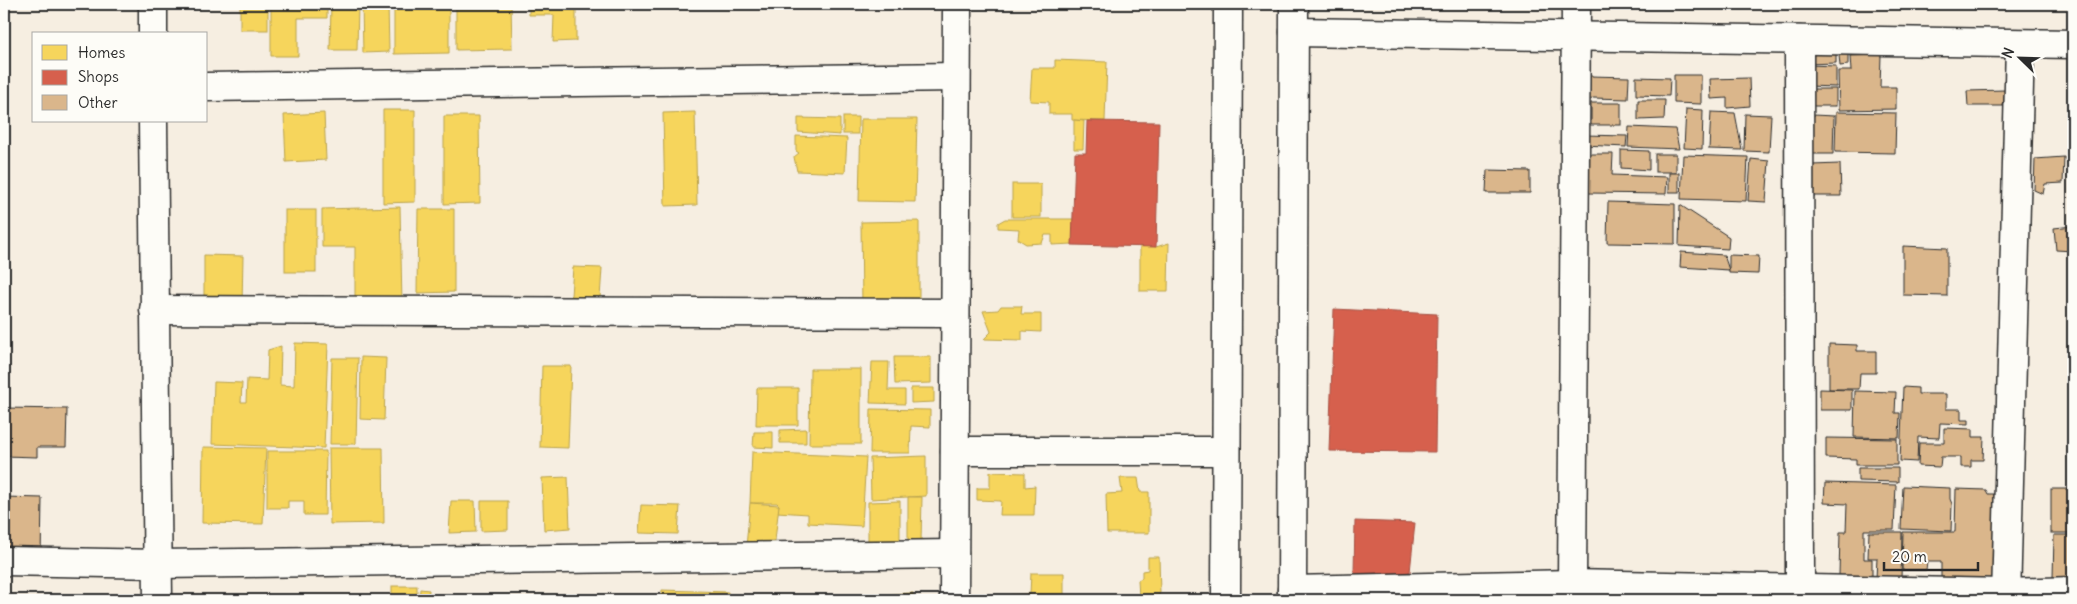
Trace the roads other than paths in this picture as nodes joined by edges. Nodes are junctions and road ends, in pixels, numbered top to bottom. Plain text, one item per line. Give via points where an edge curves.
1 (153, 4) edge
2 (957, 4) edge
3 (1228, 4) edge
4 (1294, 4) edge
5 (1576, 4) edge
6 (153, 32) edge
7 (1294, 32) junction
8 (1575, 36) junction
9 (1799, 40) junction
10 (2020, 44) junction
11 (2073, 44) edge
12 (956, 77) junction
13 (208, 86) edge
14 (153, 122) edge
15 (154, 310) junction
16 (955, 313) junction
17 (955, 451) junction
18 (1226, 451) junction
19 (954, 554) junction
20 (4, 561) edge
21 (159, 564) junction
22 (1572, 584) junction
23 (1800, 589) junction
24 (2073, 591) edge
25 (1292, 595) edge
26 (2006, 596) edge
27 (158, 600) edge
28 (954, 600) edge
29 (1226, 600) edge

1 - 6 street
2 - 12 street
3 - 18 street
4 - 7 street
5 - 8 street
7 - 8 street
7 - 25 street
8 - 9 street
8 - 22 street
9 - 10 street
9 - 23 street
10 - 11 street
10 - 26 street
12 - 13 street
12 - 16 street
14 - 15 street
15 - 16 street
15 - 21 street
16 - 17 street
17 - 18 street
17 - 19 street
18 - 29 street
19 - 21 street
19 - 28 street
20 - 21 street
21 - 27 street
22 - 23 street
22 - 25 street
23 - 26 street
24 - 26 street

